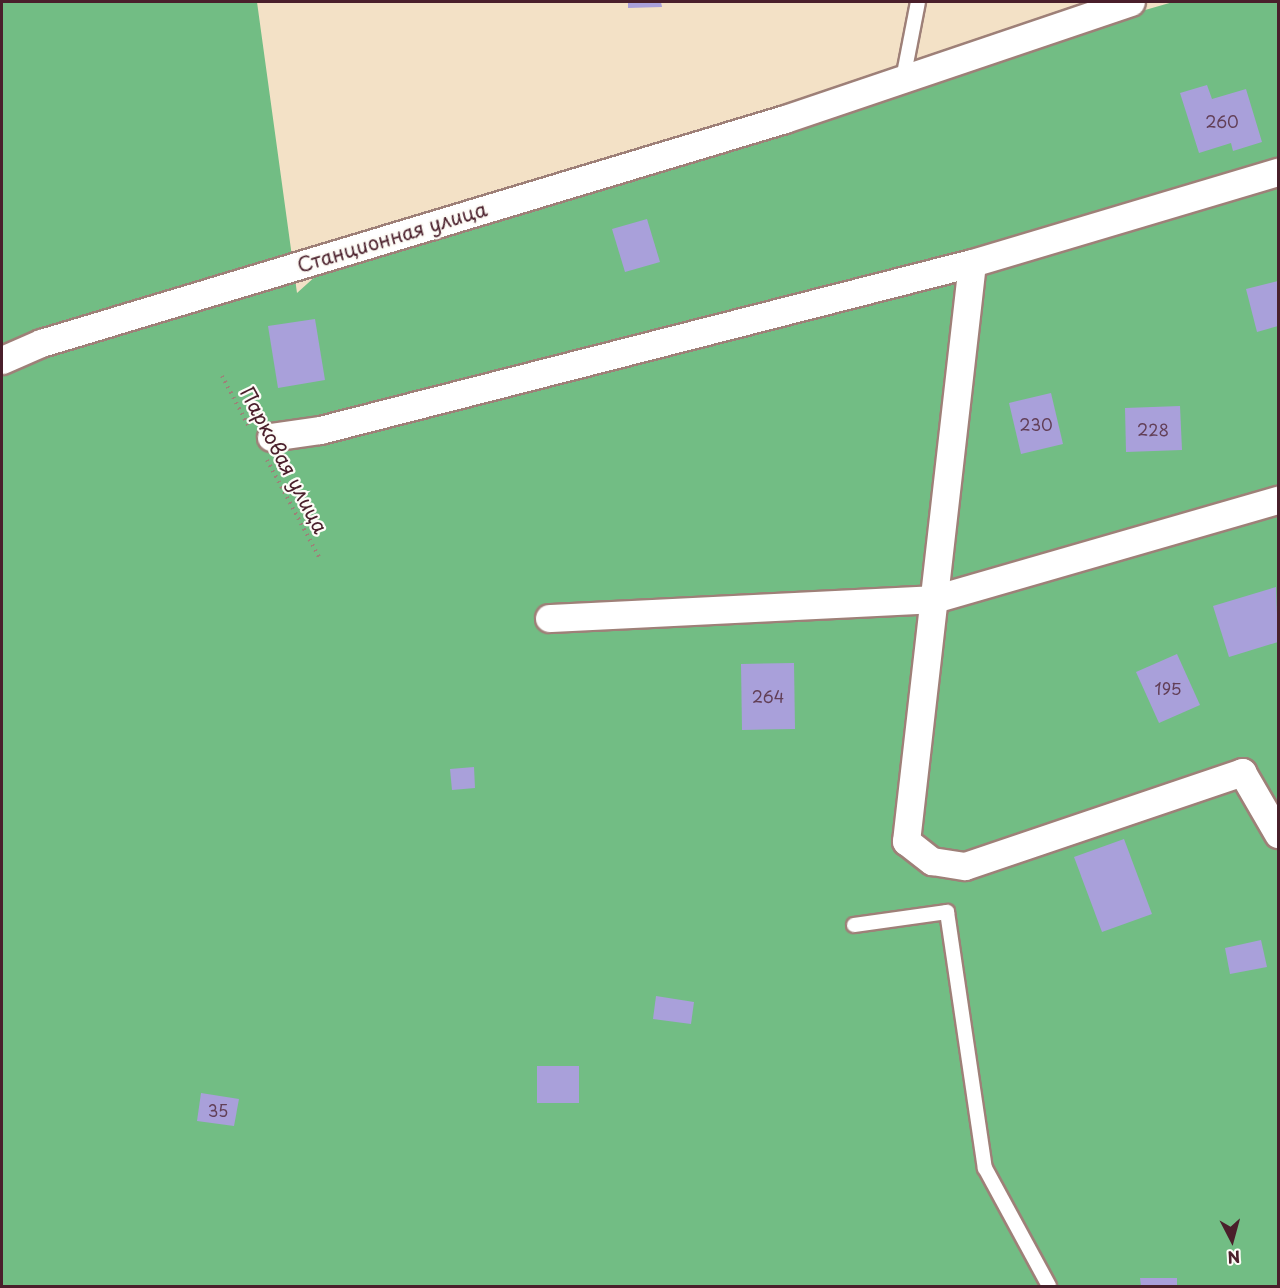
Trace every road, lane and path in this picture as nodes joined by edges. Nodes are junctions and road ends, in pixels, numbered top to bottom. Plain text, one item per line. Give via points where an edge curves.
1 (918, 2) edge
2 (1131, 2) edge
3 (903, 79) junction
4 (1278, 172) edge
5 (972, 263) junction
6 (2, 360) edge
7 (222, 376) dead end
8 (264, 444) junction
9 (1278, 500) edge
10 (319, 557) dead end
11 (934, 599) junction
12 (549, 618) dead end
13 (1278, 834) edge
14 (854, 925) dead end
15 (1049, 1287) edge

1 - 3 lane
2 - 3 street, Станционная улица
3 - 6 street, Станционная улица via 784,119 41,343
4 - 5 street
5 - 8 street
5 - 11 street
7 - 8 path, Парковая улица
8 - 10 path, Парковая улица
9 - 11 street
11 - 12 street
11 - 13 street via 906,841 932,861 965,866 1242,772
14 - 15 lane via 947,912 985,1168

